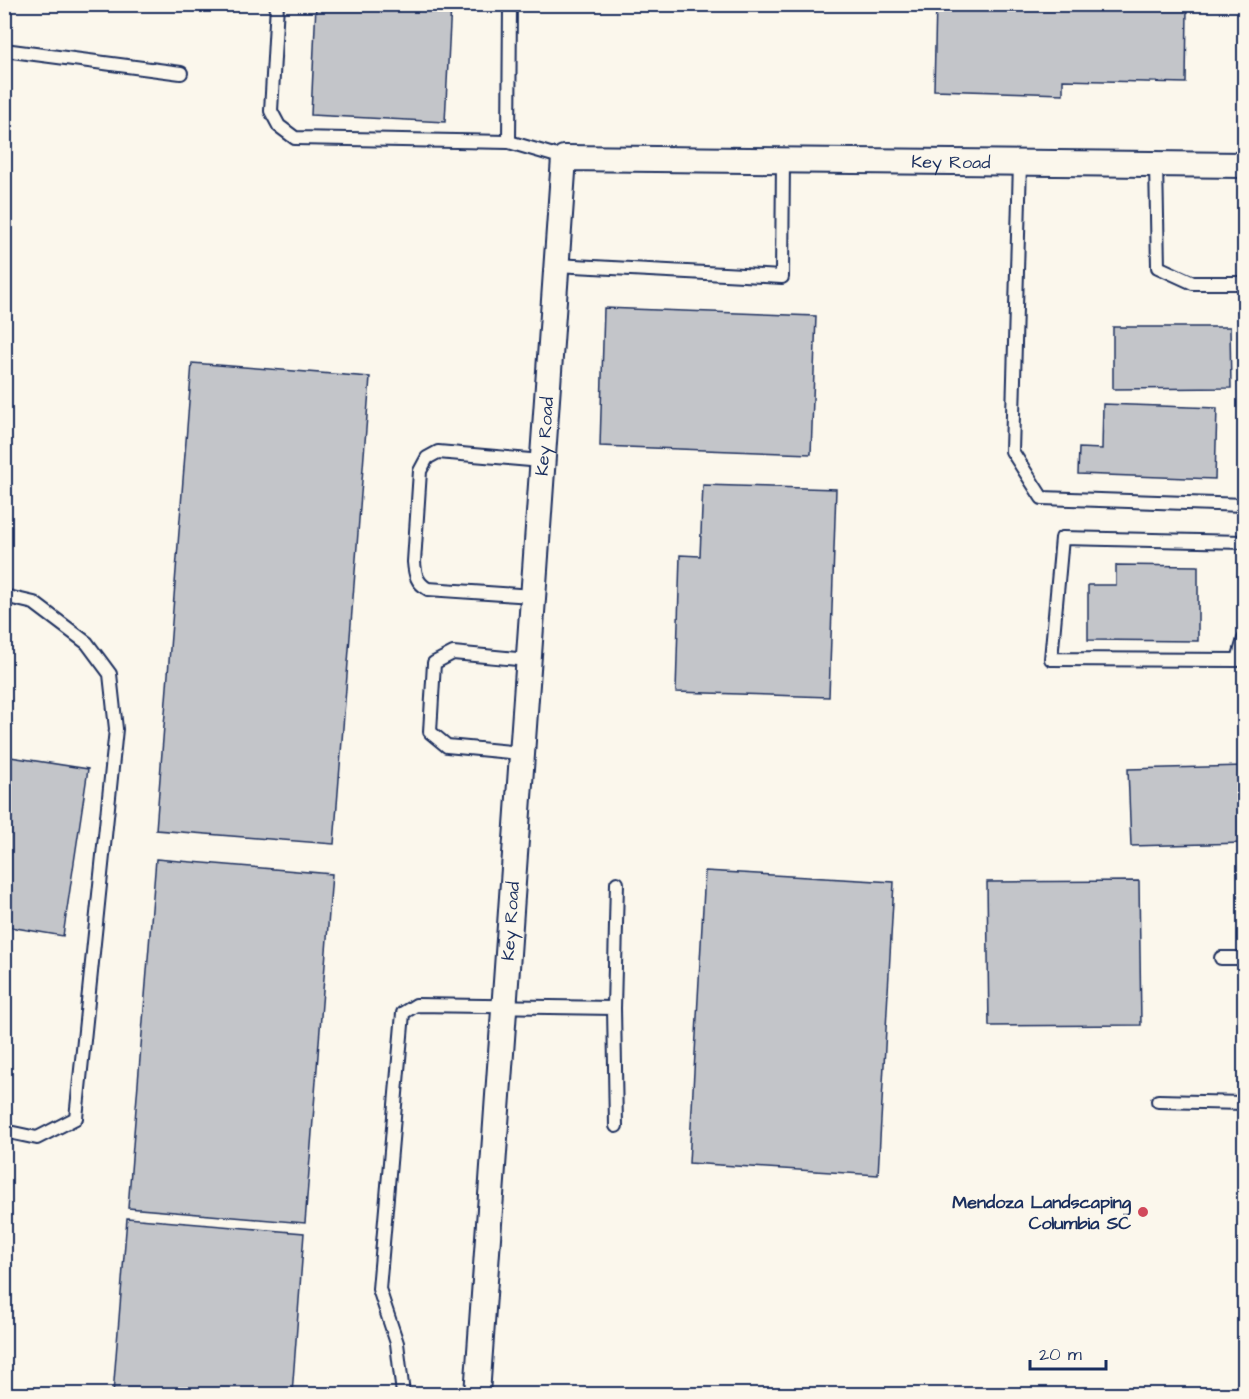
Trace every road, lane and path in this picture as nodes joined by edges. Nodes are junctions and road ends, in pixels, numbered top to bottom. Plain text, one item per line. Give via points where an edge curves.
1 (277, 4) edge
2 (510, 4) edge
3 (4, 50) edge
4 (182, 73) dead end
5 (509, 142) junction
6 (564, 158) junction
7 (783, 160) junction
8 (1020, 163) junction
9 (1156, 164) junction
10 (1245, 165) edge
11 (556, 265) junction
12 (1245, 283) edge
13 (542, 460) junction
14 (1245, 504) edge
15 (1245, 542) edge
16 (4, 596) edge
17 (533, 596) junction
18 (1245, 639) edge
19 (528, 660) junction
20 (521, 753) junction
21 (617, 883) dead end
22 (1221, 958) dead end
23 (1245, 958) edge
24 (504, 1006) junction
25 (614, 1008) junction
26 (1158, 1101) dead end
27 (1245, 1103) edge
28 (616, 1126) dead end
29 (4, 1131) edge
30 (403, 1395) edge
31 (477, 1395) edge

1 - 5 lane via 271,111 279,126 295,138
2 - 5 lane
3 - 4 lane
5 - 6 lane
6 - 7 street, Key Road
6 - 11 street, Key Road
7 - 8 street, Key Road
7 - 11 lane via 782,277
8 - 9 street, Key Road
8 - 14 lane via 1012,451 1042,498
9 - 10 street, Key Road
9 - 12 lane via 1158,267 1193,283
11 - 13 street, Key Road
13 - 17 street, Key Road
13 - 17 lane via 438,452 427,458 419,482 414,562 421,585 428,589
15 - 18 lane via 1062,538 1051,659 1238,660
16 - 29 lane via 34,603 87,643 110,674 116,729 76,1118 37,1138
17 - 19 street, Key Road
19 - 20 street, Key Road
19 - 20 lane via 453,653 434,663 430,732 447,746
20 - 24 street, Key Road
21 - 25 lane
22 - 23 lane
24 - 25 lane
24 - 30 lane via 416,1005 403,1014 379,1289 398,1343
24 - 31 street, Key Road
25 - 28 lane
26 - 27 lane

